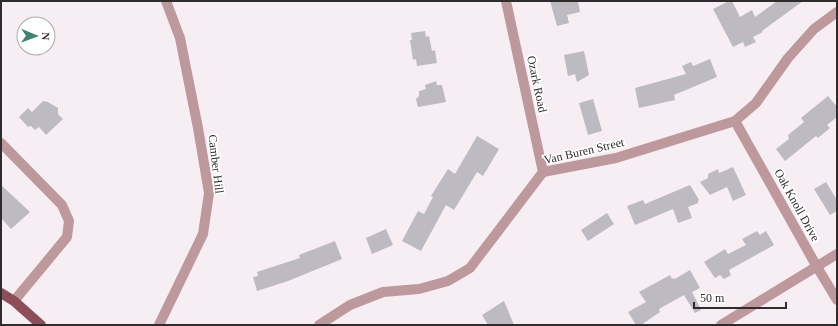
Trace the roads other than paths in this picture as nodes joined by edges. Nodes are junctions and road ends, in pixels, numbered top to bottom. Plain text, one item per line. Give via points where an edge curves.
1 (166, 1) edge
2 (506, 1) edge
3 (837, 12) edge
4 (735, 122) junction
5 (1, 143) edge
6 (543, 172) junction
7 (837, 254) edge
8 (817, 267) junction
9 (1, 293) edge
10 (837, 300) edge
11 (14, 301) junction
12 (41, 325) edge
13 (159, 325) edge
14 (319, 325) edge
15 (720, 325) edge

1 - 13 street, Camber Hill via 180,38 208,193 203,234
2 - 6 street, Ozark Road
3 - 4 street, Van Buren Street via 814,29 788,58 756,103
4 - 6 street, Van Buren Street via 619,158
4 - 8 street, Oak Knoll Drive
5 - 11 street via 62,205 69,221 67,237
6 - 14 street, Van Buren Street via 470,268 448,281 419,289 383,292 350,305
7 - 8 street
8 - 10 street, Oak Knoll Drive
8 - 15 street
9 - 11 main road
11 - 12 main road

